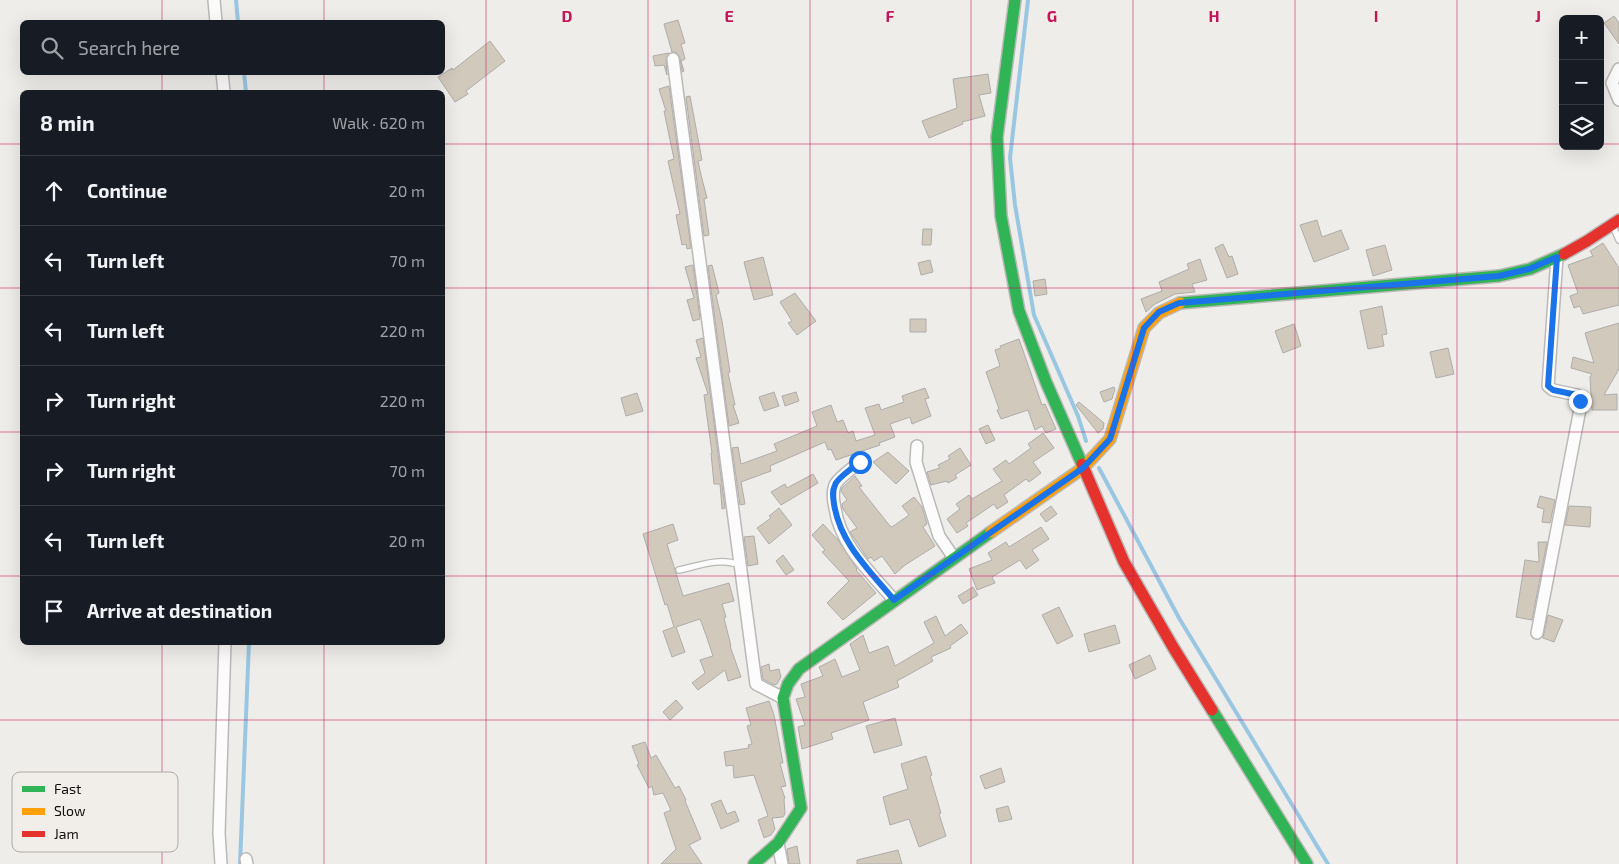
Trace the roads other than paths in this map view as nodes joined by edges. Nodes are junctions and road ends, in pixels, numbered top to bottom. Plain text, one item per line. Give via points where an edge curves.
1 (214, 0) edge
2 (1015, 0) edge
3 (216, 20) edge
4 (673, 58) dead end
5 (1619, 68) edge
6 (222, 75) edge
7 (224, 90) edge
8 (1619, 100) edge
9 (1616, 222) edge
10 (1619, 240) edge
11 (1557, 257) junction
12 (917, 446) dead end
13 (860, 462) dead end
14 (1083, 468) junction
15 (954, 558) junction
16 (739, 565) junction
17 (679, 570) dead end
18 (894, 600) junction
19 (1536, 633) dead end
20 (225, 645) edge
21 (783, 698) junction
22 (778, 843) junction
23 (221, 864) edge
24 (754, 864) edge
25 (782, 864) edge
26 (1307, 864) edge

1 - 3 street
2 - 14 street via 997,137 1001,216 1019,311
4 - 16 street
5 - 8 street via 1612,83
6 - 7 street
9 - 10 lane
9 - 11 street
11 - 14 street via 1529,269 1499,276 1179,303 1159,312 1144,328 1110,439
11 - 19 street via 1548,386 1577,395 1580,409
12 - 15 street via 916,462 939,536
13 - 18 street via 835,483 836,520 858,558
14 - 15 street
14 - 26 street via 1129,570
15 - 18 street
16 - 17 lane via 717,562
16 - 21 street via 756,684
18 - 21 street via 799,669
20 - 23 street via 219,833
21 - 22 street via 801,808
22 - 24 street
22 - 25 street

